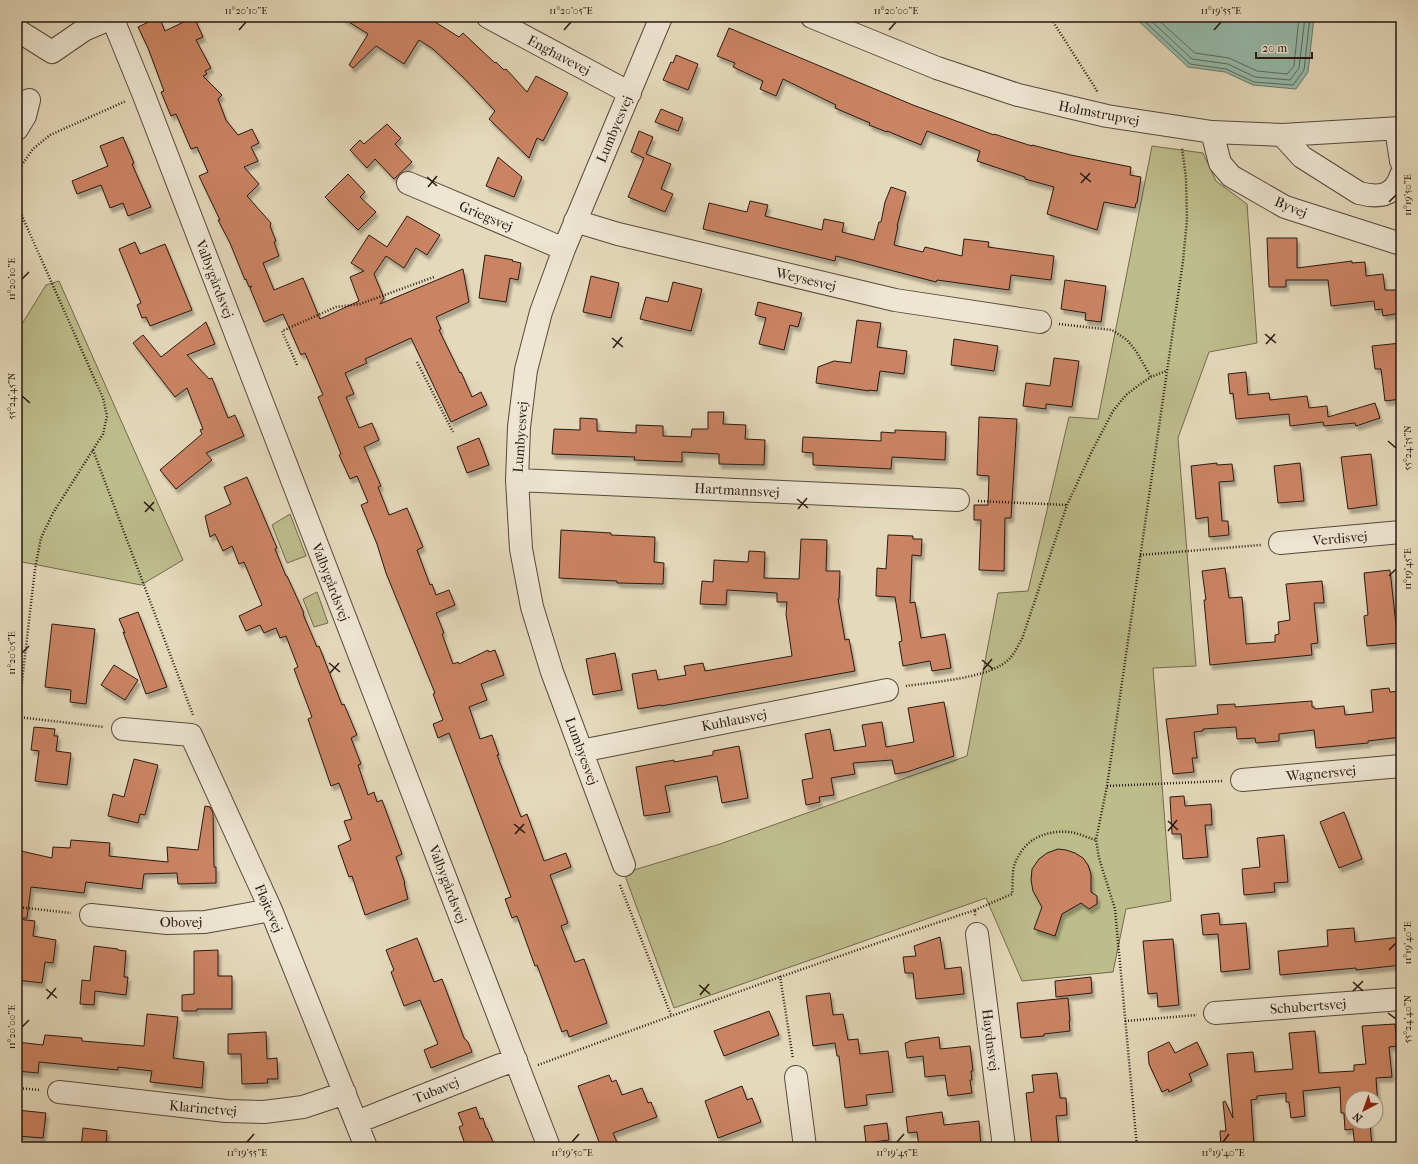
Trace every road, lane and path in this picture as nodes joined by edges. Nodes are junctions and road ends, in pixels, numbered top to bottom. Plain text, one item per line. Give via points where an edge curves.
1 (112, 17) edge
2 (488, 17) edge
3 (661, 17) edge
4 (812, 17) edge
5 (1050, 17) edge
6 (81, 23) edge
7 (17, 30) edge
8 (143, 93) junction
9 (630, 93) junction
10 (29, 100) dead end
11 (1107, 116) junction
12 (1180, 128) junction
13 (1398, 128) edge
14 (17, 129) edge
15 (1212, 132) junction
16 (1282, 135) junction
17 (1401, 161) edge
18 (1401, 175) edge
19 (408, 183) dead end
20 (575, 221) junction
21 (1401, 244) edge
22 (564, 249) junction
23 (434, 277) dead end
24 (1040, 322) joint
25 (417, 362) dead end
26 (297, 365) dead end
27 (1166, 371) junction
28 (1151, 377) junction
29 (453, 432) dead end
30 (93, 450) junction
31 (516, 480) junction
32 (958, 500) joint
33 (1067, 505) junction
34 (1401, 532) edge
35 (1280, 543) joint
36 (1140, 555) junction
37 (887, 690) joint
38 (18, 717) junction
39 (17, 725) edge
40 (123, 729) joint
41 (191, 735) junction
42 (581, 751) junction
43 (1401, 766) edge
44 (1242, 780) joint
45 (1107, 786) junction
46 (1096, 840) junction
47 (624, 865) joint
48 (17, 907) edge
49 (271, 910) junction
50 (975, 910) junction
51 (92, 915) joint
52 (977, 934) joint
53 (780, 976) junction
54 (1401, 998) edge
55 (1215, 1013) joint
56 (671, 1015) junction
57 (1126, 1021) junction
58 (516, 1060) junction
59 (537, 1065) dead end
60 (796, 1077) joint
61 (59, 1092) dead end
62 (345, 1094) junction
63 (357, 1122) junction
64 (366, 1147) edge
65 (549, 1147) edge
66 (805, 1147) edge
67 (1004, 1147) edge
68 (1137, 1147) edge

1 - 6 street
1 - 8 street, Valbygårdsvej
2 - 9 street, Enghavevej
3 - 9 street, Lumbyesvej
4 - 11 street, Holmstrupvej via 937,68 1018,95
5 - 11 path via 1094,86
6 - 7 street via 52,52
8 - 30 path via 50,135 33,149 21,166 19,188 22,216 103,398 108,416 103,434
8 - 58 street, Valbygårdsvej
9 - 20 street, Lumbyesvej
10 - 14 street via 25,116
11 - 12 street, Holmstrupvej
12 - 15 street, Holmstrupvej
12 - 27 path via 1186,178 1187,220
13 - 16 street, Holmstrupvej
13 - 17 street
15 - 16 street, Holmstrupvej
15 - 21 street, Byvej via 1220,163 1231,176 1285,207
16 - 18 street via 1302,157 1359,193 1380,196 1388,193
19 - 22 street, Griegsvej
20 - 22 street, Lumbyesvej
20 - 24 street, Weysesvej via 618,234 895,300
22 - 31 street, Lumbyesvej via 541,312 526,370
23 - 26 path via 360,304 336,307 282,331
24 - 28 path via 1112,330 1127,340
25 - 29 path
27 - 28 path
27 - 36 path
28 - 33 path via 1126,395 1113,411
30 - 38 path via 53,512 41,538 35,568
30 - 41 path via 193,714
31 - 32 street, Hartmannsvej
31 - 42 street, Lumbyesvej via 521,549 532,607 552,672
32 - 33 path
33 - 37 path via 1022,639 1010,658 997,668 980,675
34 - 35 street, Verdisvej
35 - 36 path
36 - 45 path
37 - 42 street, Kuhlausvej
38 - 39 path
38 - 40 path
40 - 41 street
41 - 49 street, Fløjtevej
42 - 47 street, Lumbyesvej
43 - 44 street, Wagnersvej
44 - 45 path
45 - 46 path
46 - 50 path via 1071,832 1051,832 1035,838 1022,849 1014,867 1012,894
46 - 57 path via 1115,909
47 - 56 path via 616,874
48 - 51 path
49 - 51 street, Obovej via 205,922 166,924
49 - 62 street, Fløjtevej
50 - 52 path
50 - 53 path
52 - 67 street, Haydnsvej
53 - 56 path
53 - 60 path
54 - 55 street, Schubertsvej
55 - 57 path
56 - 59 path
57 - 68 path
58 - 63 street, Tubavej
58 - 65 street, Valbygårdsvej
60 - 66 street
61 - 62 street, Klarinetvej via 226,1111 264,1112 303,1107
62 - 63 street, Fløjtevej
63 - 64 street, Fløjtevej

